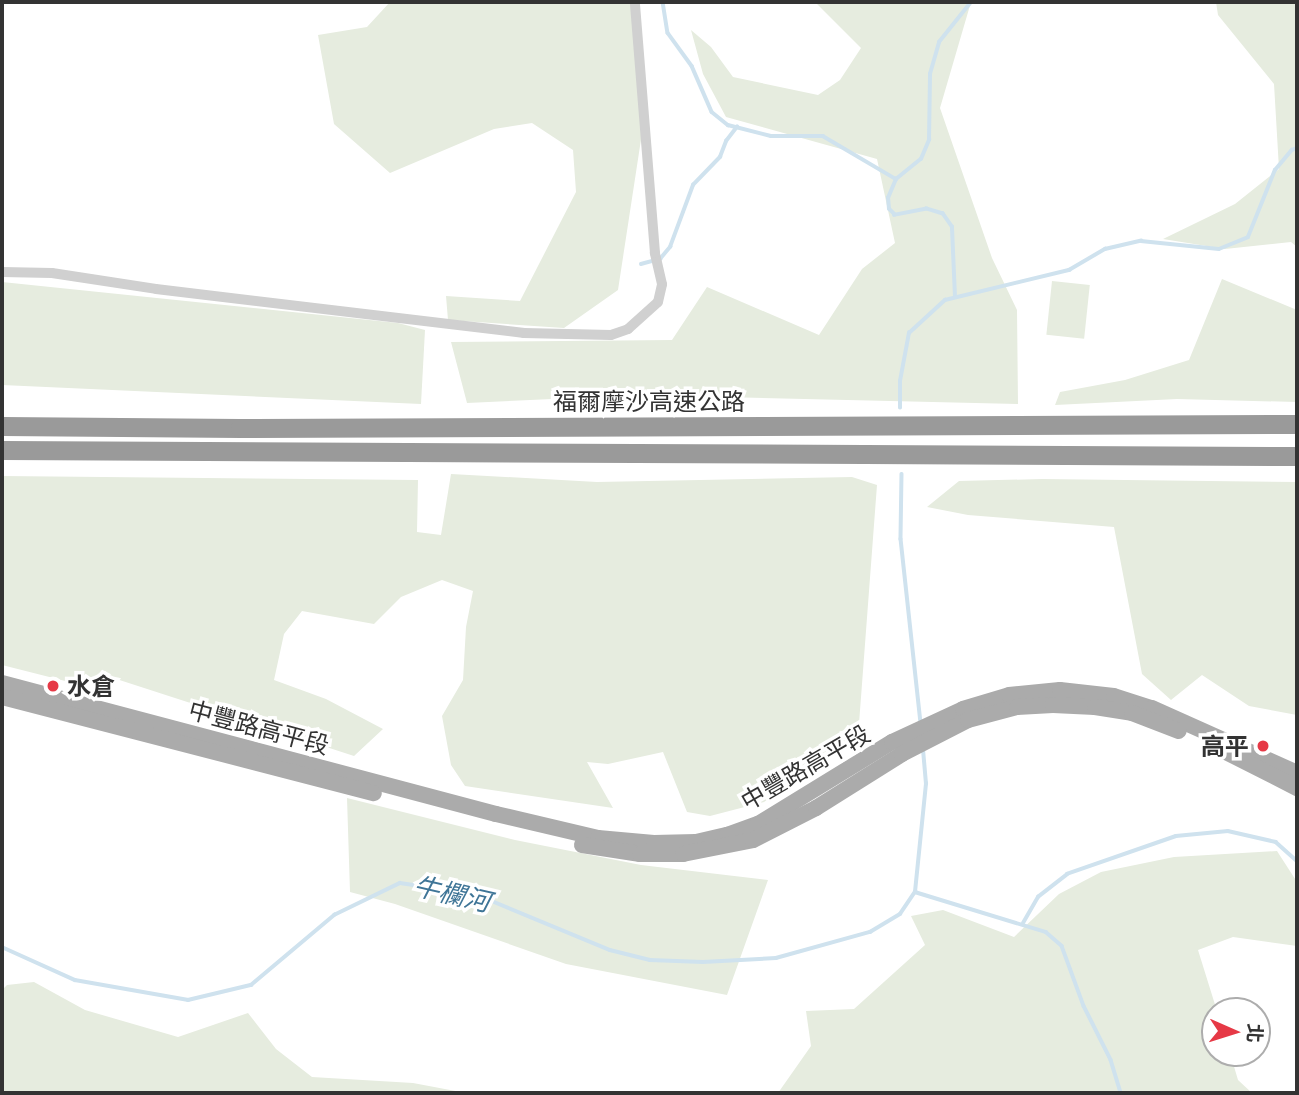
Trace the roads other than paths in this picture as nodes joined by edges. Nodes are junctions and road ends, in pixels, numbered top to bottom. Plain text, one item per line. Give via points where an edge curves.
1 (635, 2) edge
2 (2, 272) edge
3 (1297, 424) edge
4 (2, 426) edge
5 (2, 450) edge
6 (1297, 456) edge
7 (2, 683) edge
8 (2, 697) edge
9 (966, 715) junction
10 (158, 729) junction
11 (1297, 773) edge
12 (1297, 788) edge

1 - 2 street via 655,253 662,284 658,302 628,330 611,335 524,333 52,273
3 - 4 highway, 福爾摩沙高速公路
5 - 6 highway
7 - 10 main road
8 - 10 main road
9 - 10 main road, 中豐路高平段 via 758,824 678,848 598,838 320,773
9 - 11 main road, 中豐路高平段 via 1009,695 1114,696 1152,708
9 - 12 main road, 中豐路高平段 via 1053,705 1132,713 1208,743

